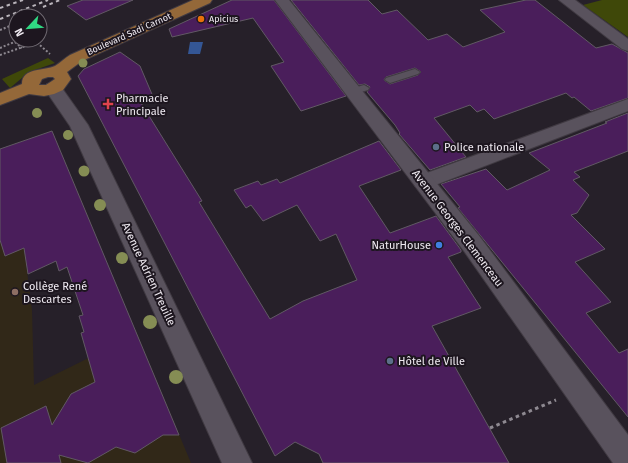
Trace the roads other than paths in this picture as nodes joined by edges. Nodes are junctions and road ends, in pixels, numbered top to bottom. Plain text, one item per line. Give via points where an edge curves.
1 (204, 0) edge
2 (282, 0) edge
3 (566, 0) edge
4 (628, 46) edge
5 (415, 72) dead end
6 (55, 80) junction
7 (390, 80) dead end
8 (0, 99) edge
9 (628, 105) edge
10 (423, 182) junction
11 (628, 459) edge
12 (237, 463) edge

1 - 6 main road, Boulevard Sadi Carnot via 76,58
2 - 10 street, Avenue Georges Clemenceau via 359,90
3 - 4 street
5 - 7 lane
6 - 8 main road, Boulevard Sadi Carnot via 47,72 36,75 30,82 30,87
6 - 12 street, Avenue Adrien Treuille via 79,125
9 - 10 street
10 - 11 street, Avenue Georges Clemenceau via 472,244

